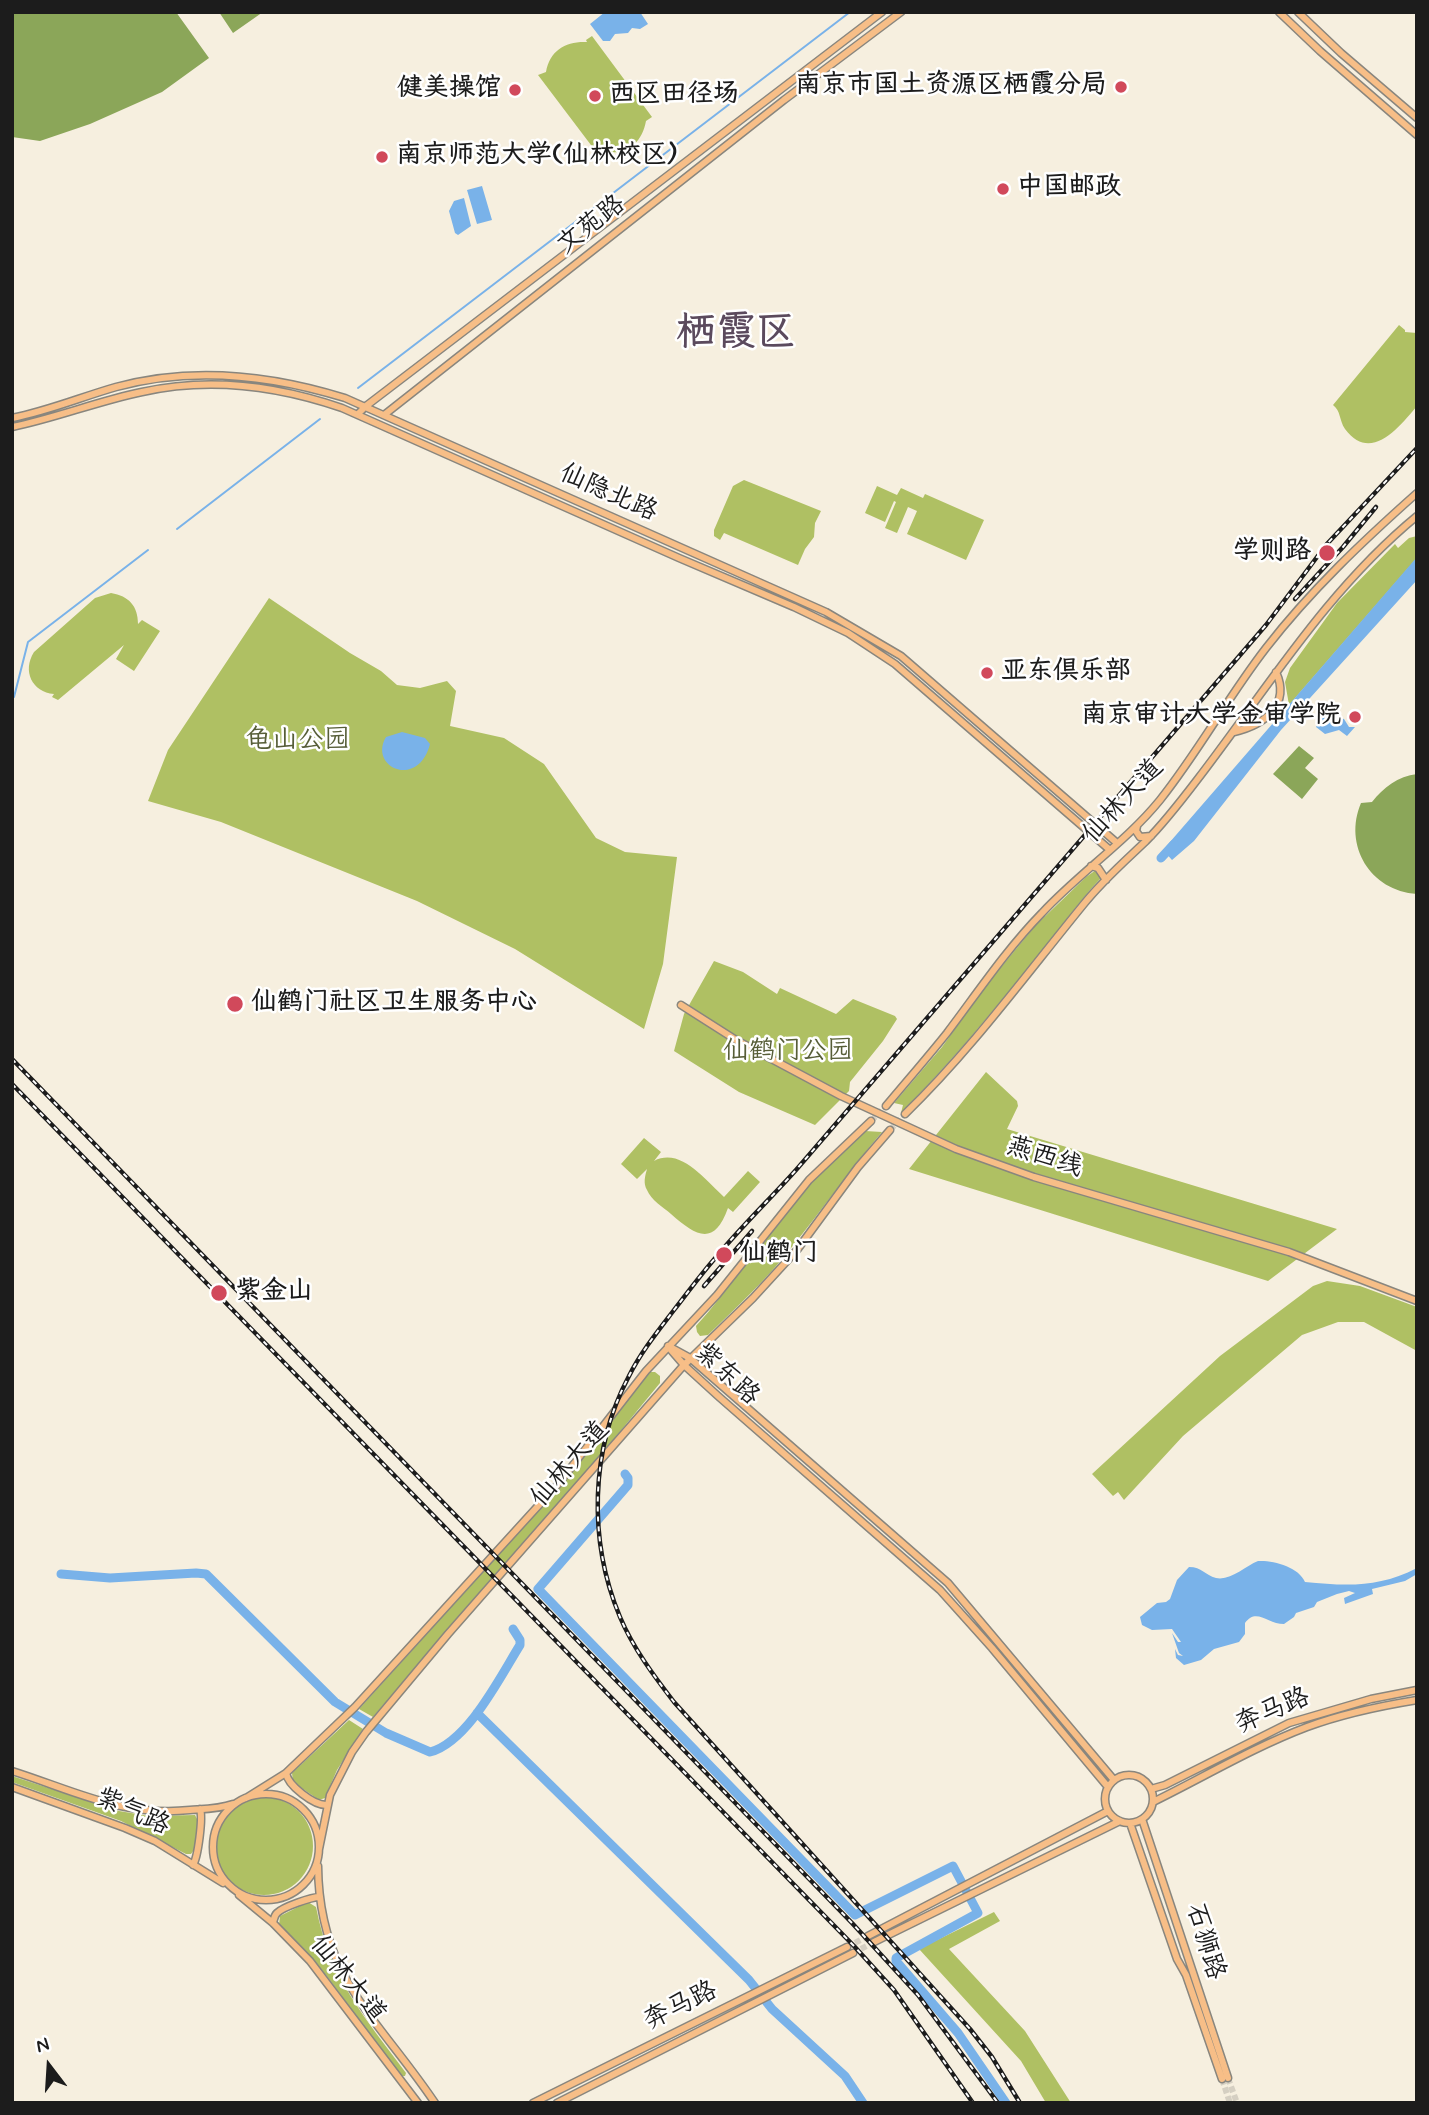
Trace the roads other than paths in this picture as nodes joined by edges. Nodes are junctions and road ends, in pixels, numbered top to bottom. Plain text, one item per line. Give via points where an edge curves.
1 (882, 12) edge
2 (901, 12) edge
3 (1279, 12) edge
4 (1298, 12) edge
5 (1417, 118) edge
6 (1417, 135) edge
7 (366, 406) junction
8 (358, 414) junction
9 (385, 414) junction
10 (12, 418) edge
11 (376, 422) junction
12 (12, 427) edge
13 (1417, 492) edge
14 (1417, 516) edge
15 (1378, 528) junction
16 (1388, 540) junction
17 (1276, 671) junction
18 (1234, 732) junction
19 (1138, 824) junction
20 (1150, 836) junction
21 (1117, 843) junction
22 (1110, 850) junction
23 (1091, 866) junction
24 (1106, 880) junction
25 (681, 1004) dead end
26 (886, 1106) tunnel mouth
27 (905, 1114) tunnel mouth
28 (871, 1121) tunnel mouth
29 (890, 1130) tunnel mouth
30 (1417, 1301) edge
31 (668, 1346) junction
32 (691, 1358) junction
33 (684, 1365) junction
34 (1417, 1690) edge
35 (1417, 1700) edge
36 (12, 1771) edge
37 (286, 1773) junction
38 (1114, 1780) junction
39 (12, 1787) edge
40 (1108, 1787) junction
41 (1151, 1789) junction
42 (246, 1798) junction
43 (238, 1802) junction
44 (1153, 1802) junction
45 (326, 1804) junction
46 (200, 1810) junction
47 (1108, 1811) junction
48 (1142, 1819) junction
49 (1120, 1821) junction
50 (1130, 1823) junction
51 (319, 1849) junction
52 (318, 1857) junction
53 (193, 1865) junction
54 (233, 1889) junction
55 (320, 1897) junction
56 (273, 1923) junction
57 (868, 1936) tunnel mouth
58 (874, 1942) tunnel mouth
59 (847, 1947) tunnel mouth
60 (853, 1953) tunnel mouth
61 (418, 2103) edge
62 (435, 2103) edge
63 (533, 2103) edge
64 (557, 2103) edge

1 - 7 main road, 文苑路
2 - 9 main road, 文苑路
3 - 6 main road
4 - 5 main road
7 - 8 main road, 文苑路
7 - 9 main road, 仙隐北路
7 - 10 main road, 仙隐北路 via 284,382 192,376 125,385
8 - 11 main road, 仙隐北路
8 - 12 main road, 仙隐北路 via 315,398 226,384 141,392
9 - 11 main road, 文苑路
9 - 21 main road, 仙隐北路 via 852,625 901,656
11 - 22 main road, 仙隐北路 via 848,633 895,664
13 - 15 main road, 仙林大道
14 - 16 main road, 仙林大道
15 - 16 main road via 1384,529
15 - 19 main road, 仙林大道 via 1339,564 1265,649 1211,730
16 - 17 main road, 仙林大道
17 - 18 main road, 仙林大道
17 - 18 main road via 1282,683 1280,701 1260,723
18 - 20 main road, 仙林大道
19 - 20 main road via 1138,835
19 - 21 main road, 仙林大道
20 - 24 main road, 仙林大道
21 - 22 main road, 仙林大道
22 - 23 main road, 仙林大道
23 - 24 main road
23 - 26 main road, 仙林大道 via 1009,949
24 - 27 main road, 仙林大道 via 969,1047
25 - 30 main road, 燕西线 via 736,1040 841,1096 956,1149 1034,1177 1289,1252
28 - 31 main road, 仙林大道 via 809,1180 717,1295
29 - 32 main road, 仙林大道 via 788,1260
31 - 32 main road, 紫东路
31 - 33 main road, 紫东路
31 - 37 main road, 仙林大道 via 559,1483 345,1718
32 - 33 main road, 仙林大道
32 - 38 main road, 紫东路 via 948,1583
33 - 40 main road, 紫东路 via 940,1590
33 - 45 main road, 仙林大道 via 377,1718 338,1776
34 - 41 main road, 奔马路 via 1289,1723
35 - 44 main road, 奔马路 via 1309,1727
36 - 46 main road, 紫气路 via 121,1807 165,1813
37 - 42 main road, 仙林大道
37 - 45 main road via 290,1783 317,1803
38 - 40 main road
38 - 41 main road via 1138,1777
39 - 53 main road, 紫气路 via 125,1828
40 - 47 main road
41 - 44 main road
42 - 43 main road
42 - 51 main road via 271,1794 297,1804 313,1822
43 - 46 main road, 紫气路
43 - 54 main road via 219,1823 213,1845 216,1865
44 - 48 main road
45 - 51 main road, 仙林大道
46 - 53 main road via 203,1820
47 - 49 main road
47 - 57 main road
48 - 50 main road
48 - 50 main road, 石狮路 via 1225,2078
49 - 50 main road
49 - 58 main road
51 - 52 main road
52 - 54 main road via 307,1882 284,1898 256,1900
52 - 55 main road, 仙林大道
53 - 54 main road, 紫气路
54 - 56 main road, 仙林大道
55 - 56 main road via 279,1911
55 - 62 main road, 仙林大道 via 327,1933 344,1977
56 - 61 main road, 仙林大道 via 310,1961
59 - 63 main road, 奔马路
60 - 64 main road, 奔马路

